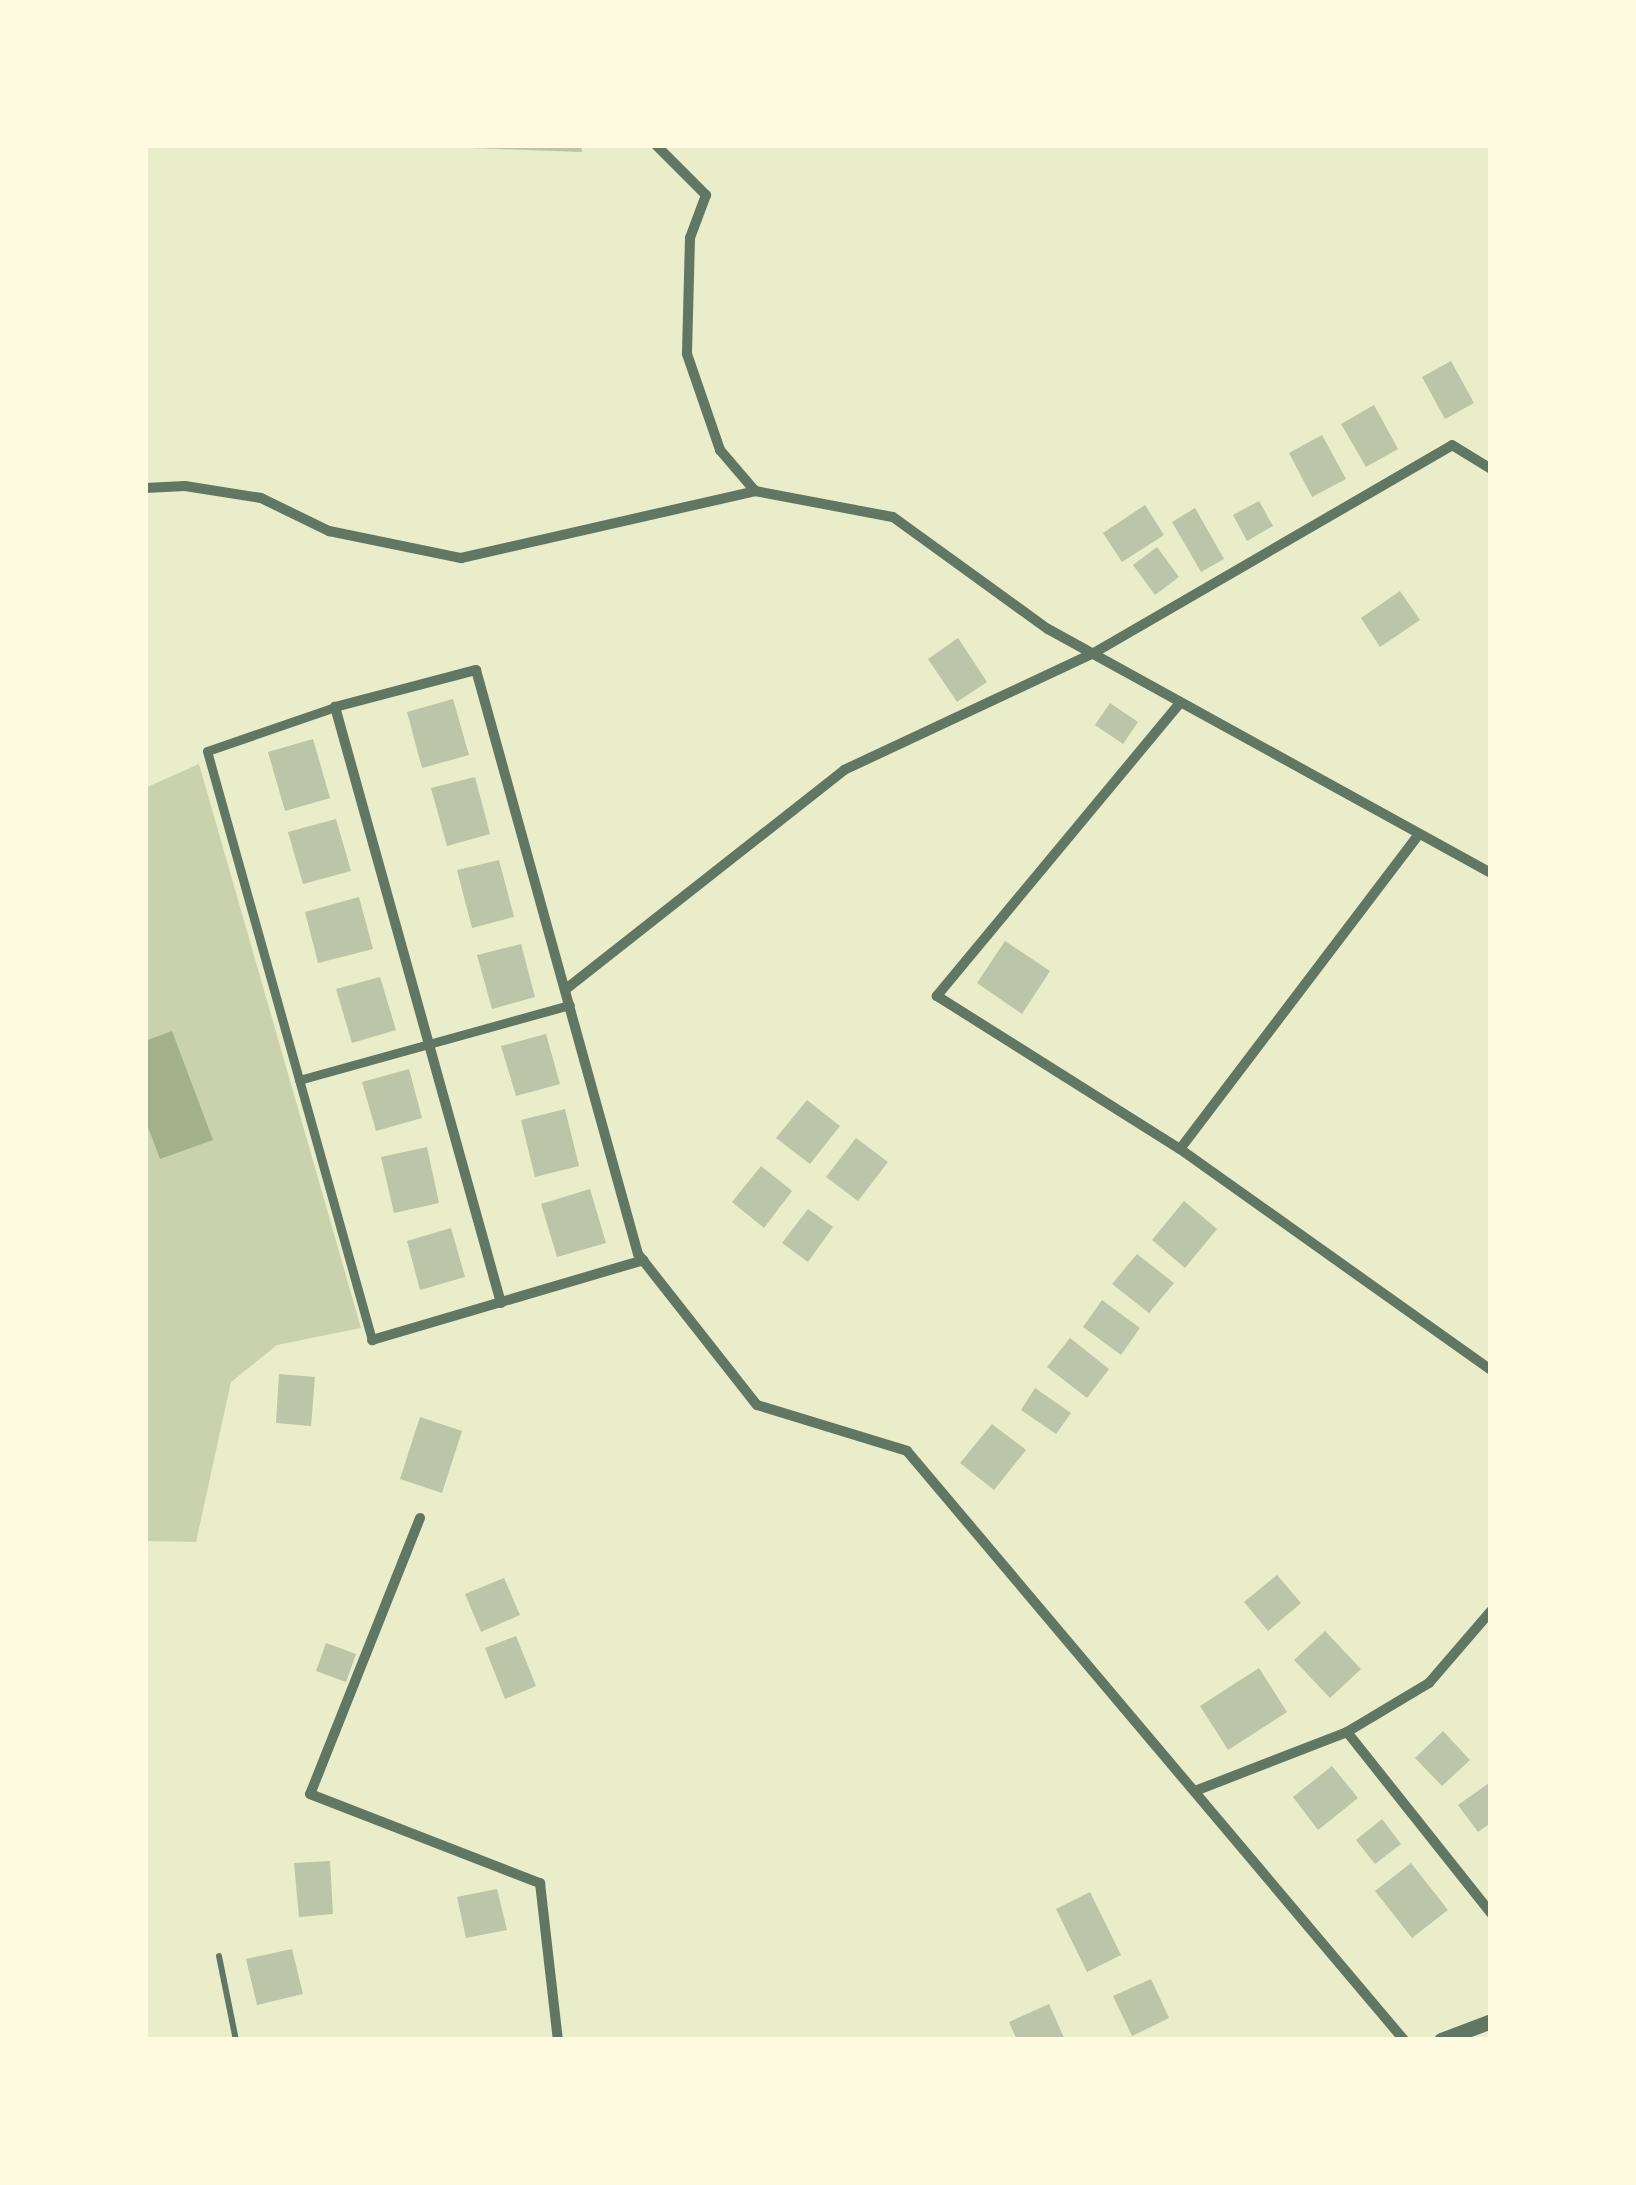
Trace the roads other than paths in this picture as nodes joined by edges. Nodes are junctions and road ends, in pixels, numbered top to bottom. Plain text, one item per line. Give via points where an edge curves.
1 (656, 145) edge
2 (1491, 468) edge
3 (145, 488) edge
4 (755, 490) junction
5 (1092, 654) junction
6 (1180, 703) junction
7 (336, 707) junction
8 (1419, 834) junction
9 (1491, 872) edge
10 (566, 989) junction
11 (570, 1005) junction
12 (428, 1044) junction
13 (300, 1080) junction
14 (1180, 1149) junction
15 (643, 1260) junction
16 (500, 1303) junction
17 (372, 1340) joint
18 (1491, 1370) edge
19 (420, 1518) dead end
20 (1491, 1611) edge
21 (1347, 1732) junction
22 (1196, 1791) junction
23 (1491, 1914) edge
24 (219, 1956) dead end
25 (1491, 2021) edge
26 (236, 2040) edge
27 (558, 2040) edge
28 (1404, 2040) edge
29 (1442, 2040) edge

1 - 4 street via 706,195 690,238 687,354 720,450
2 - 5 street via 1452,444
3 - 4 street via 185,486 260,498 329,531 461,558
4 - 5 street via 893,517
5 - 6 street
5 - 10 street via 844,770
6 - 8 street
6 - 14 street via 937,996
7 - 10 street via 476,670
7 - 12 street
7 - 13 street via 208,751
8 - 9 street
8 - 14 street
10 - 11 street
11 - 12 street
11 - 15 street
12 - 13 street
12 - 16 street
13 - 17 street
14 - 18 street
15 - 16 street
15 - 22 street via 756,1406 908,1451
16 - 17 street
19 - 27 street via 310,1794 540,1883
20 - 21 street via 1429,1683
21 - 22 street
21 - 23 street
22 - 28 street
24 - 26 lane
25 - 29 street

